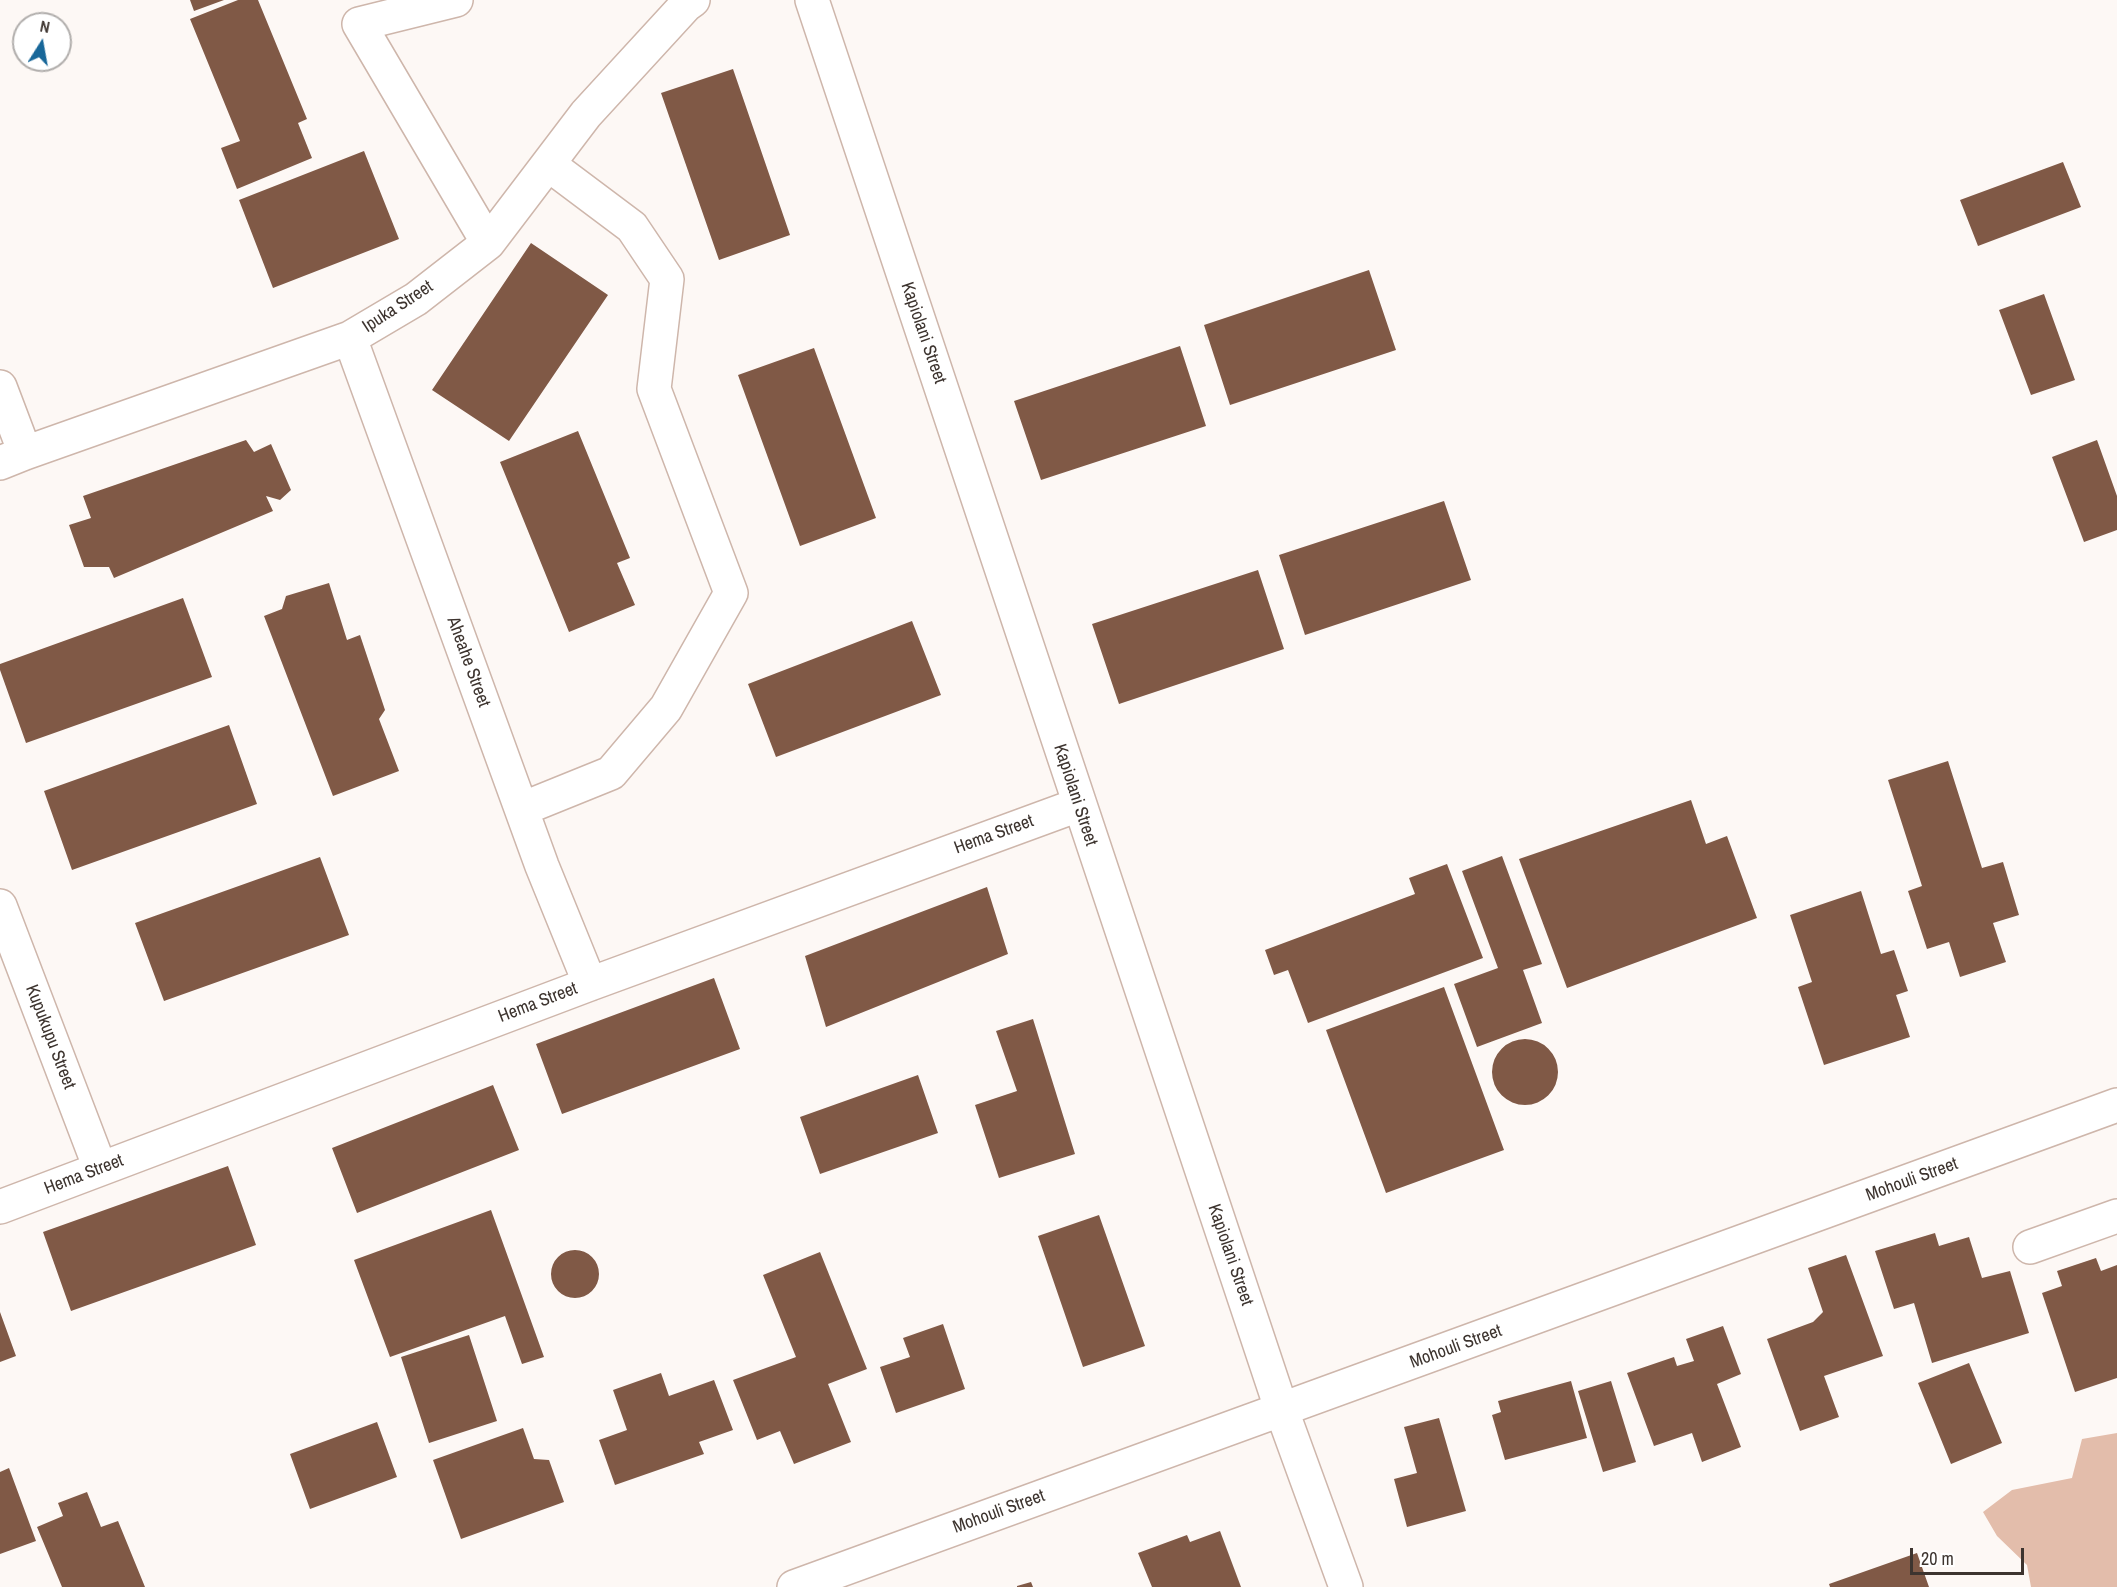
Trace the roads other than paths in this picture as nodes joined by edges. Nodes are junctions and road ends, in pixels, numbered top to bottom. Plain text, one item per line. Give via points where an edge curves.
1 (456, 0) edge
2 (693, 0) edge
3 (812, 0) edge
4 (548, 164) junction
5 (488, 243) junction
6 (350, 338) junction
7 (0, 387) edge
8 (13, 458) edge
9 (1078, 804) junction
10 (522, 809) junction
11 (0, 906) edge
12 (590, 984) junction
13 (2117, 1105) edge
14 (100, 1168) junction
15 (0, 1207) edge
16 (2117, 1215) edge
17 (2030, 1248) dead end
18 (1282, 1411) junction
19 (794, 1587) edge
20 (1346, 1587) edge

1 - 5 street via 359,24
2 - 4 street, Ipuka Street via 586,114
3 - 9 street, Kapiolani Street
4 - 5 street, Ipuka Street
4 - 10 street via 632,227 667,279 654,389 731,593 666,708 611,773
5 - 6 street, Ipuka Street via 416,299
6 - 8 street, Ipuka Street
6 - 10 street, Aheahe Street
7 - 8 street
9 - 12 street, Hema Street
9 - 18 street, Kapiolani Street
10 - 12 street, Aheahe Street
11 - 14 street, Kupukupu Street
12 - 14 street, Hema Street
13 - 18 street, Mohouli Street
14 - 15 street, Hema Street
16 - 17 street
18 - 19 street, Mohouli Street
18 - 20 street, Kapiolani Street

